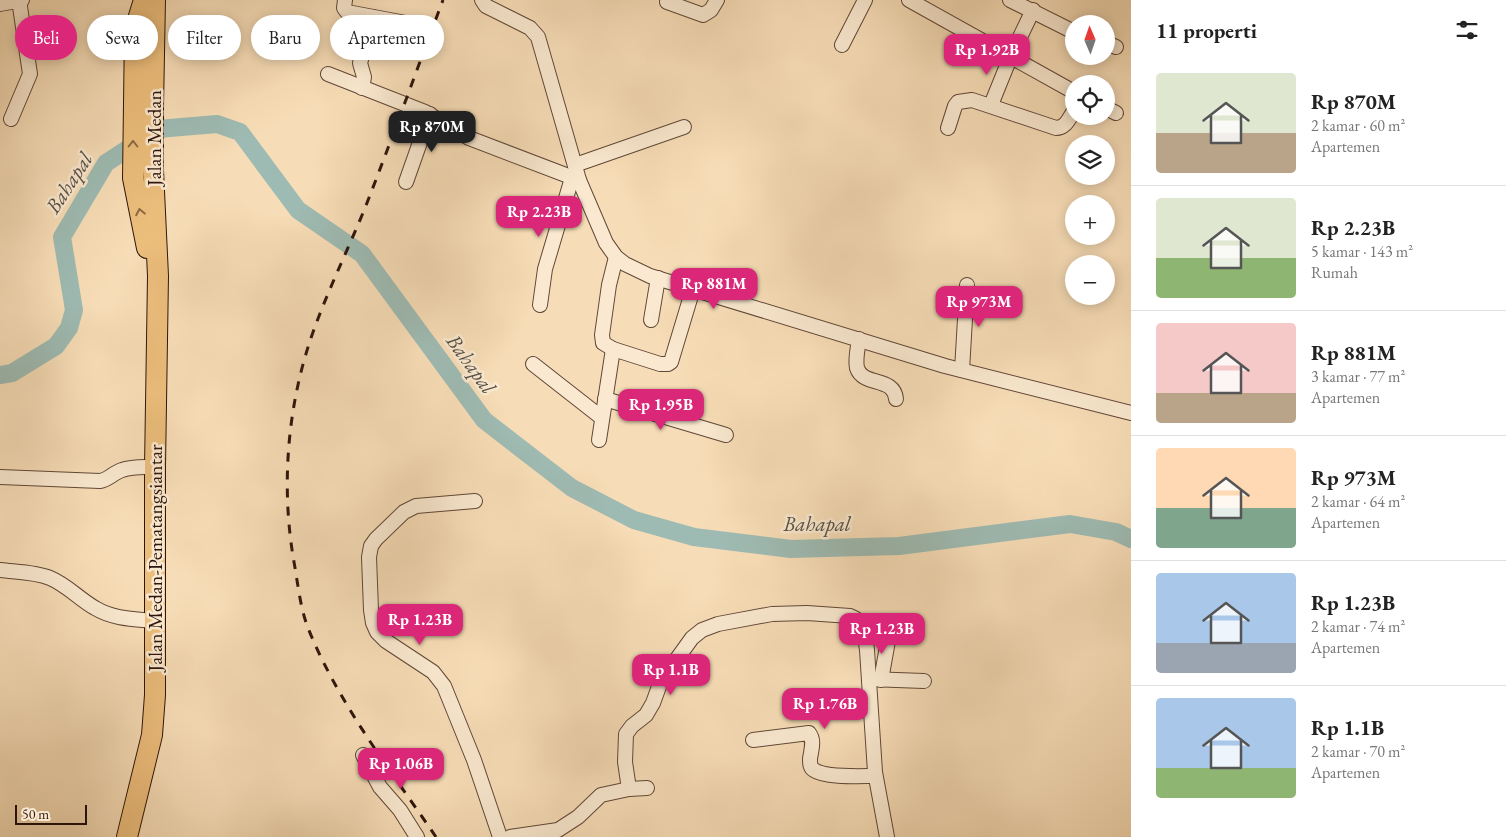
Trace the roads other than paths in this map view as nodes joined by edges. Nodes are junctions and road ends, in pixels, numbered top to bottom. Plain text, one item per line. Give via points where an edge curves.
1 (20, 0) edge
2 (144, 0) edge
3 (155, 0) edge
4 (345, 0) edge
5 (482, 0) edge
6 (717, 0) edge
7 (865, 0) edge
8 (909, 0) edge
9 (1010, 0) edge
10 (667, 2) dead end
11 (0, 4) edge
12 (1033, 10) junction
13 (362, 15) edge
14 (1065, 28) edge
15 (842, 45) dead end
16 (1010, 58) junction
17 (361, 60) edge
18 (328, 74) dead end
19 (1065, 87) edge
20 (362, 88) junction
21 (991, 105) junction
22 (143, 108) junction
23 (430, 114) junction
24 (11, 119) dead end
25 (1065, 124) edge
26 (684, 127) dead end
27 (948, 128) dead end
28 (576, 174) junction
29 (406, 182) dead end
30 (616, 257) junction
31 (158, 276) junction
32 (658, 278) junction
33 (967, 285) dead end
34 (694, 289) junction
35 (540, 305) dead end
36 (651, 320) dead end
37 (859, 339) junction
38 (613, 349) junction
39 (533, 364) dead end
40 (962, 370) junction
41 (605, 399) junction
42 (896, 399) dead end
43 (1131, 413) edge
44 (602, 418) junction
45 (726, 435) dead end
46 (599, 440) dead end
47 (155, 468) junction
48 (0, 477) edge
49 (474, 501) dead end
50 (0, 570) edge
51 (155, 621) junction
52 (895, 633) dead end
53 (875, 679) junction
54 (924, 681) dead end
55 (753, 740) dead end
56 (363, 756) dead end
57 (876, 776) junction
58 (628, 788) junction
59 (647, 788) dead end
60 (127, 837) edge
61 (417, 837) edge
62 (500, 837) edge
63 (510, 837) edge
64 (887, 837) edge

1 - 11 street
1 - 24 street via 30,74
2 - 22 highway via 135,29
3 - 22 highway, Jalan Medan
4 - 13 street via 347,12
5 - 28 street via 486,6 530,28 538,37
6 - 10 street via 703,15
7 - 15 street
8 - 16 street
9 - 12 street
12 - 14 street
12 - 16 street
16 - 19 street
16 - 21 street
17 - 20 street
18 - 20 street
20 - 23 street
21 - 25 street via 1056,128
21 - 27 street via 972,100 958,102
22 - 31 highway, Jalan Medan via 154,170
31 -> 22 highway via 148,255 133,178
23 - 28 street via 469,138
23 - 29 street
26 - 28 street
28 - 30 street via 606,243
28 - 35 street via 545,269
30 - 32 street via 638,271
30 - 38 street via 602,335 603,343
31 - 47 highway, Jalan Medan-Pematangsiantar
32 - 34 street
32 - 36 street
33 - 40 street
34 - 37 street
34 - 38 street via 671,362 660,364
37 - 40 street
37 - 42 street via 859,373 890,387
38 - 41 street
39 - 44 street
40 - 43 street
41 - 44 street
41 - 45 street
44 - 46 street
47 - 48 street via 128,468 100,481
47 - 51 highway, Jalan Medan-Pematangsiantar
49 - 62 street via 416,506 404,512 376,539 369,557 371,610 377,632 433,672 444,686
50 - 51 street via 49,578 111,616
51 - 60 highway, Jalan Medan-Pematangsiantar via 152,735
52 - 53 street via 888,641
53 - 54 street
53 - 57 street
53 - 58 street via 864,629 850,616 772,614 702,630 692,638 661,681 646,715 626,734
55 - 57 street via 809,733 813,770 832,775
56 - 61 street
57 - 64 street
58 - 59 street
58 - 63 street via 601,795 578,817 558,830

